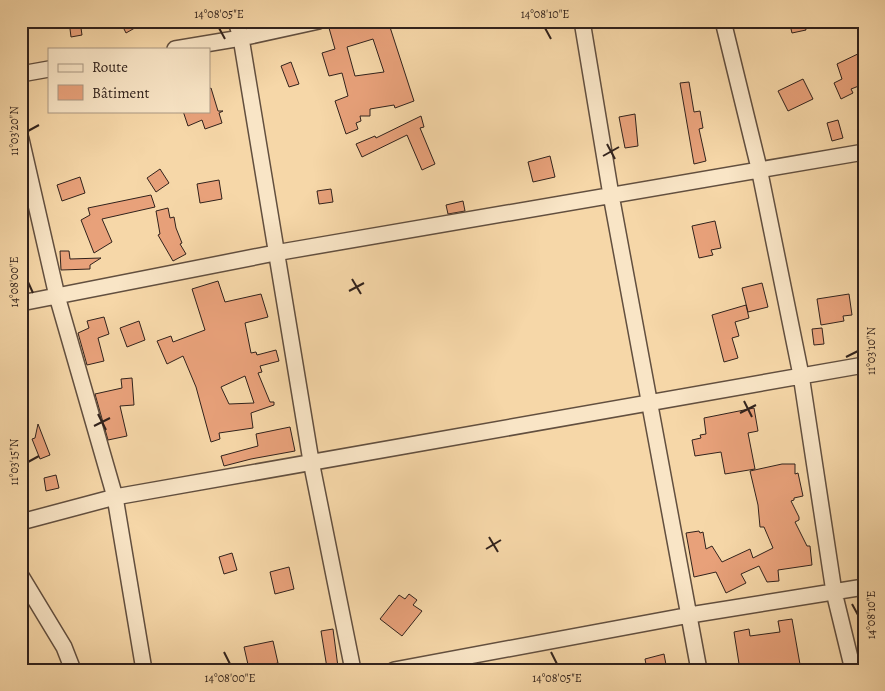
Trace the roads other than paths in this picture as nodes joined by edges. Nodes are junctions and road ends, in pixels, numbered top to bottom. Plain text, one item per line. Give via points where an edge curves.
1 (236, 21) edge
2 (319, 21) edge
3 (582, 21) edge
4 (723, 21) edge
5 (241, 38) junction
6 (181, 48) edge
7 (48, 69) edge
8 (21, 74) edge
9 (21, 139) edge
10 (864, 152) edge
11 (759, 168) junction
12 (610, 195) junction
13 (275, 253) junction
14 (57, 296) junction
15 (21, 303) edge
16 (864, 365) edge
17 (801, 375) junction
18 (651, 400) junction
19 (311, 461) junction
20 (115, 497) junction
21 (21, 522) edge
22 (21, 576) edge
23 (864, 587) edge
24 (834, 592) junction
25 (690, 616) junction
26 (73, 670) edge
27 (144, 670) edge
28 (353, 670) edge
29 (394, 670) edge
30 (699, 670) edge
31 (853, 670) edge

1 - 5 street
2 - 5 street
3 - 12 street
4 - 11 street
5 - 6 street
5 - 13 street
7 - 8 street
9 - 14 street
10 - 11 street
11 - 12 street
11 - 17 street
12 - 13 street
12 - 18 street
13 - 14 street
13 - 19 street
14 - 15 street
14 - 20 street
16 - 17 street
17 - 18 street
17 - 24 street
18 - 19 street
18 - 25 street
19 - 20 street
19 - 28 street
20 - 21 street
20 - 27 street
22 - 26 street via 60,638
23 - 24 street
24 - 25 street
24 - 31 street
25 - 29 street
25 - 30 street

